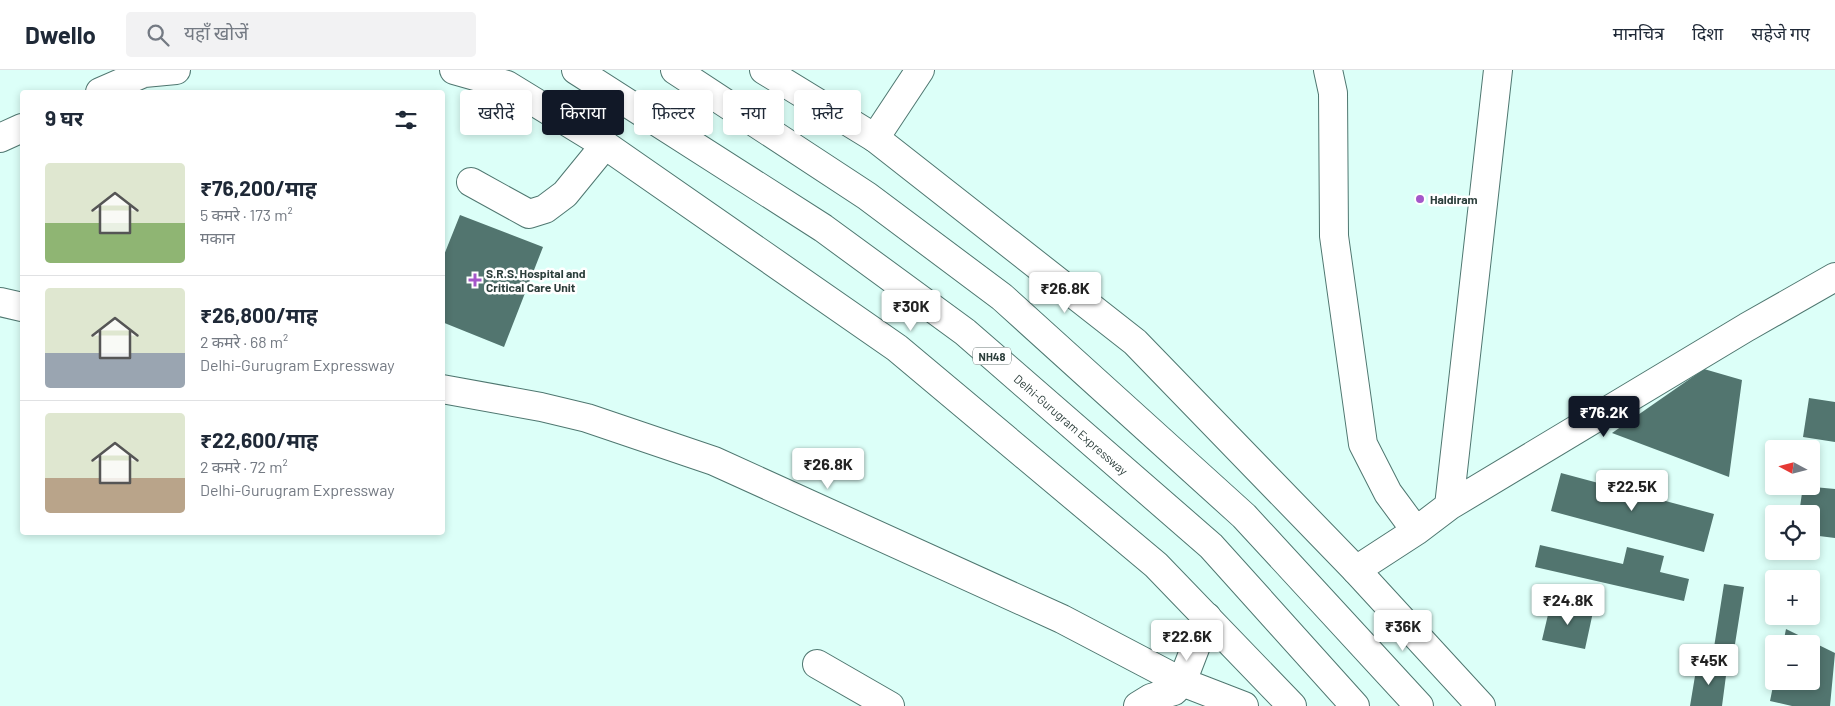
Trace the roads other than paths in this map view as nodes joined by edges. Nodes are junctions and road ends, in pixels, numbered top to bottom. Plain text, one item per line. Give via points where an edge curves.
1 (176, 70) edge
2 (454, 70) edge
3 (576, 70) edge
4 (675, 70) edge
5 (764, 70) edge
6 (920, 70) edge
7 (1328, 70) edge
8 (1498, 70) edge
9 (105, 90) edge
10 (20, 129) edge
11 (0, 138) edge
12 (875, 138) junction
13 (605, 145) junction
14 (471, 182) dead end
15 (1835, 277) edge
16 (0, 302) edge
17 (20, 307) edge
18 (445, 390) edge
19 (1448, 506) junction
20 (1416, 531) junction
21 (1356, 570) junction
22 (1207, 617) junction
23 (818, 664) dead end
24 (1182, 682) junction
25 (890, 706) edge
26 (1138, 706) edge
27 (1244, 706) edge
28 (1292, 706) edge
29 (1355, 706) edge
30 (1419, 706) edge
31 (1481, 706) edge

1 - 9 main road via 144,73
2 - 13 main road via 507,85
3 - 29 main road, Delhi-Gurugram Expressway / NH48 via 823,228 965,332 1211,546
4 - 30 main road via 867,196 1002,297 1244,516
5 - 12 main road
6 - 12 main road
7 - 20 main road via 1333,93 1334,236 1363,444 1388,493
8 - 19 main road
10 - 11 main road
12 - 21 main road via 1135,342
13 - 14 main road via 566,194 545,209 529,214
13 - 22 main road via 897,348 1156,565
15 - 19 main road
16 - 17 main road
18 - 24 main road via 587,418 714,461 1062,619
19 - 20 main road
20 - 21 main road
21 - 31 main road
22 - 24 main road
22 - 28 main road
23 - 25 main road
24 - 26 main road via 1174,691
24 - 27 main road

